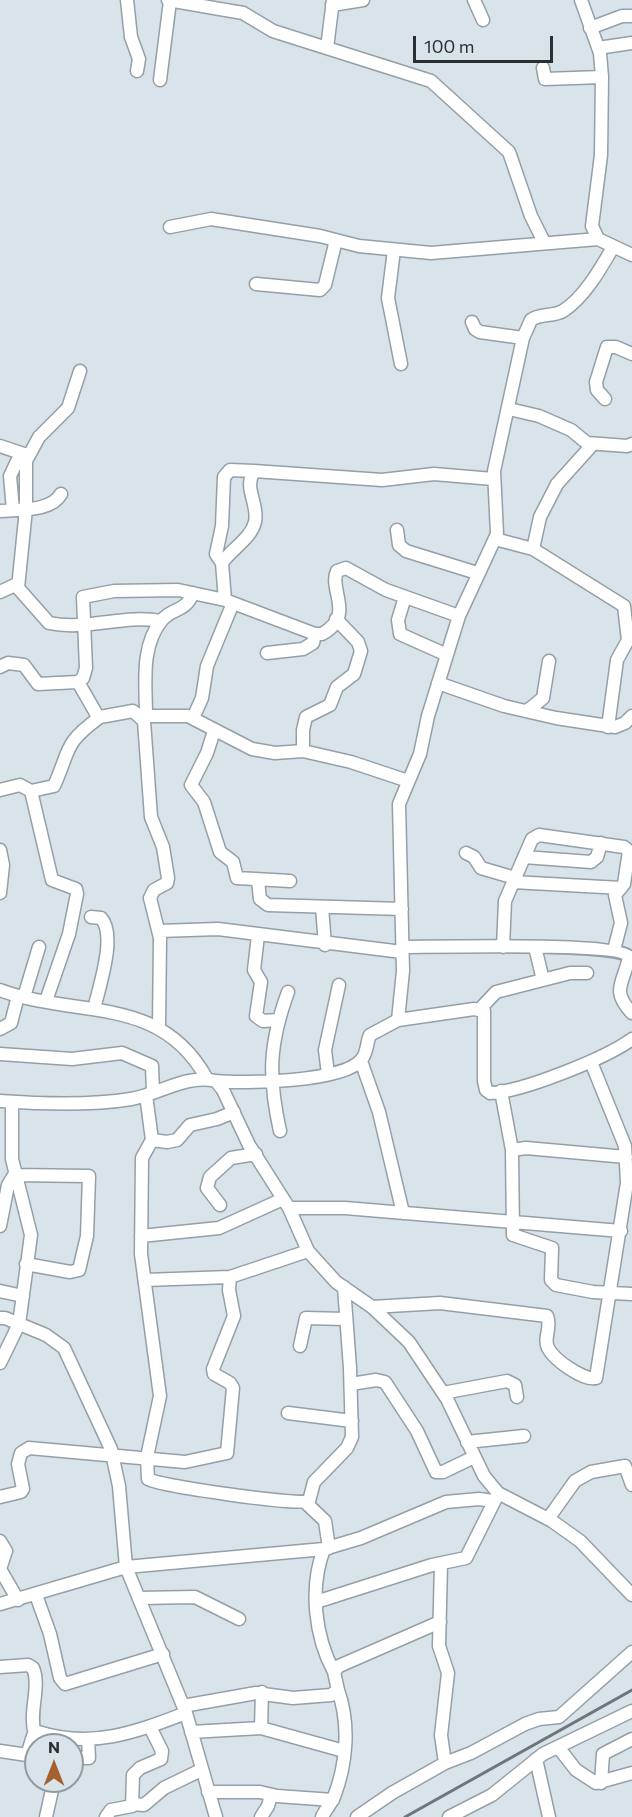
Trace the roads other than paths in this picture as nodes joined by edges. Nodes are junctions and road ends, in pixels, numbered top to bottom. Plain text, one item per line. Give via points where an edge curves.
1 (127, 0) edge
2 (169, 0) edge
3 (363, 0) edge
4 (474, 0) edge
5 (581, 0) edge
6 (333, 3) edge
7 (632, 16) edge
8 (483, 20) dead end
9 (590, 27) junction
10 (632, 43) edge
11 (327, 48) junction
12 (598, 48) junction
13 (543, 69) dead end
14 (137, 71) dead end
15 (602, 77) junction
16 (160, 80) dead end
17 (170, 227) dead end
18 (597, 239) junction
19 (336, 240) junction
20 (544, 242) junction
21 (612, 247) junction
22 (394, 250) junction
23 (632, 255) edge
24 (256, 284) dead end
25 (472, 322) dead end
26 (523, 338) junction
27 (632, 354) edge
28 (401, 364) dead end
29 (80, 371) dead end
30 (605, 399) dead end
31 (508, 409) junction
32 (592, 444) junction
33 (632, 444) edge
34 (0, 446) edge
35 (25, 454) junction
36 (254, 471) junction
37 (493, 479) junction
38 (61, 494) dead end
39 (19, 509) junction
40 (0, 511) edge
41 (398, 530) dead end
42 (495, 539) junction
43 (533, 549) junction
44 (222, 563) junction
45 (477, 573) junction
46 (17, 584) junction
47 (0, 592) edge
48 (193, 593) junction
49 (405, 597) junction
50 (229, 601) junction
51 (459, 616) junction
52 (336, 619) junction
53 (161, 621) junction
54 (83, 624) junction
55 (315, 633) junction
56 (267, 653) dead end
57 (447, 655) junction
58 (549, 660) dead end
59 (0, 667) edge
60 (78, 682) junction
61 (438, 683) junction
62 (527, 711) junction
63 (144, 716) junction
64 (632, 716) edge
65 (100, 717) junction
66 (193, 718) junction
67 (608, 727) junction
68 (213, 730) junction
69 (303, 751) junction
70 (408, 780) junction
71 (0, 790) edge
72 (31, 791) junction
73 (601, 843) junction
74 (0, 850) edge
75 (466, 853) dead end
76 (524, 857) junction
77 (2, 865) edge
78 (514, 880) junction
79 (258, 881) junction
80 (290, 881) dead end
81 (621, 888) junction
82 (0, 893) edge
83 (322, 907) junction
84 (402, 909) junction
85 (91, 917) dead end
86 (159, 931) junction
87 (258, 935) junction
88 (325, 945) junction
89 (39, 947) dead end
90 (503, 947) junction
91 (535, 947) junction
92 (402, 950) junction
93 (614, 950) junction
94 (586, 973) dead end
95 (543, 980) junction
96 (339, 985) dead end
97 (0, 990) edge
98 (288, 992) dead end
99 (21, 996) junction
100 (46, 1001) junction
101 (94, 1009) junction
102 (480, 1009) junction
103 (632, 1013) edge
104 (278, 1020) junction
105 (398, 1020) junction
106 (159, 1027) junction
107 (0, 1029) edge
108 (632, 1039) edge
109 (0, 1054) edge
110 (361, 1060) junction
111 (591, 1062) junction
112 (328, 1074) junction
113 (211, 1080) junction
114 (270, 1082) junction
115 (501, 1091) junction
116 (149, 1093) junction
117 (6, 1101) edge
118 (234, 1112) junction
119 (280, 1131) dead end
120 (152, 1140) junction
121 (6, 1147) edge
122 (512, 1150) junction
123 (256, 1154) junction
124 (626, 1157) junction
125 (14, 1175) junction
126 (286, 1203) junction
127 (220, 1205) dead end
128 (403, 1213) junction
129 (512, 1221) junction
130 (0, 1226) edge
131 (621, 1232) junction
132 (141, 1236) junction
133 (308, 1251) junction
134 (26, 1264) junction
135 (230, 1277) junction
136 (145, 1280) junction
137 (344, 1287) junction
138 (0, 1291) edge
139 (611, 1292) junction
140 (632, 1294) edge
141 (22, 1296) junction
142 (372, 1307) junction
143 (0, 1318) edge
144 (345, 1318) junction
145 (19, 1324) junction
146 (300, 1346) dead end
147 (1, 1360) edge
148 (351, 1384) junction
149 (443, 1393) junction
150 (517, 1397) dead end
151 (288, 1413) dead end
152 (352, 1421) junction
153 (524, 1436) dead end
154 (467, 1442) junction
155 (113, 1455) junction
156 (147, 1457) junction
157 (474, 1457) junction
158 (632, 1485) edge
159 (0, 1497) edge
160 (496, 1497) junction
161 (306, 1503) junction
162 (548, 1519) junction
163 (0, 1541) edge
164 (327, 1548) junction
165 (441, 1564) junction
166 (126, 1567) junction
167 (36, 1595) junction
168 (632, 1595) edge
169 (139, 1598) junction
170 (18, 1600) junction
171 (316, 1602) junction
172 (0, 1604) edge
173 (239, 1619) dead end
174 (440, 1622) junction
175 (632, 1652) edge
176 (163, 1654) junction
177 (0, 1667) edge
178 (334, 1672) junction
179 (338, 1690) junction
180 (262, 1692) junction
181 (184, 1710) junction
182 (631, 1715) edge
183 (150, 1727) junction
184 (261, 1728) junction
185 (191, 1732) junction
186 (35, 1733) edge
187 (88, 1739) junction
188 (632, 1739) edge
189 (84, 1740) edge
190 (558, 1747) junction
191 (0, 1751) edge
192 (344, 1751) junction
193 (24, 1755) edge
194 (84, 1758) edge
195 (536, 1759) junction
196 (445, 1763) junction
197 (201, 1770) junction
198 (632, 1773) edge
199 (601, 1783) junction
200 (208, 1792) junction
201 (51, 1793) edge
202 (271, 1795) junction
203 (333, 1800) junction
204 (133, 1804) junction
205 (46, 1817) edge
206 (106, 1817) edge
207 (216, 1817) edge
208 (261, 1817) edge
209 (322, 1817) edge
210 (357, 1817) edge
211 (449, 1817) edge
212 (549, 1817) edge

1 - 14 street via 131,38 139,59
2 - 11 street via 243,13 273,31
2 - 16 street
3 - 6 street
4 - 8 street
5 - 9 street
6 - 11 street
7 - 9 street
9 - 12 street
10 - 12 street
11 - 20 street via 438,85 509,152
12 - 15 street
13 - 15 street via 545,79
15 - 18 street via 601,155 592,226
17 - 19 street via 211,219
18 - 20 street
18 - 21 street
19 - 22 street
19 - 24 street via 325,285 320,290
20 - 22 street via 448,253
21 - 23 street
21 - 26 street via 603,265 568,306 558,313 535,317
22 - 28 street via 388,298
25 - 26 street via 480,332
26 - 31 street
27 - 30 street via 607,347 596,382
29 - 35 street via 68,408
31 - 32 street via 538,416
31 - 37 street
32 - 33 street
32 - 43 street via 557,484 540,517
34 - 35 street
35 - 39 street via 10,476
36 - 37 street via 382,480 434,474
36 - 44 street via 249,489 255,512 253,528
36 - 44 street via 230,470 224,477 222,526 216,554
37 - 42 street
38 - 39 street via 55,504
39 - 40 street
39 - 46 street
41 - 45 street via 399,545 406,551
42 - 43 street
42 - 45 street
43 - 67 street via 624,606 628,640 617,660
44 - 50 street
45 - 51 street
46 - 47 street
46 - 54 street via 45,621
48 - 50 street
48 - 53 street via 188,605
48 - 54 street via 168,590 87,595 82,602
49 - 51 street
49 - 52 street via 359,573 340,569 334,577 340,604
49 - 57 street via 398,620 400,634
50 - 55 street
50 - 66 street
51 - 57 street
52 - 55 street via 326,631
52 - 69 street via 358,642 361,651 354,675 337,687 330,705 306,717
53 - 54 street via 139,618
53 - 63 street via 147,652
54 - 60 street via 86,668
55 - 56 street via 313,643 303,650
57 - 61 street
58 - 62 street via 543,698
59 - 60 street via 24,664 38,684
60 - 65 street
61 - 62 street
61 - 70 street via 420,754
62 - 67 street
63 - 65 street via 128,710
63 - 66 street
63 - 86 street via 151,817 168,878 150,898
64 - 67 street via 621,726
65 - 72 street via 75,737 64,754 54,786
66 - 68 street
68 - 69 street via 252,749 276,753
68 - 79 street via 191,785 204,802 220,852 233,862 237,878
69 - 70 street
70 - 84 street via 398,810
71 - 72 street via 20,785
72 - 100 street via 50,876 77,894 69,934
73 - 76 street via 591,862
73 - 76 street via 539,835 532,839
73 - 81 street via 629,851
74 - 77 street
75 - 78 street via 474,856 481,868
76 - 78 street
77 - 82 street
78 - 81 street
78 - 90 street via 504,906
79 - 80 street
79 - 83 street via 260,899 268,905
81 - 93 street via 615,895 621,923
83 - 84 street
83 - 88 street
84 - 92 street
85 - 101 street via 105,922 109,938
86 - 87 street via 207,928
86 - 106 street
87 - 88 street
87 - 104 street via 254,970 261,982 256,1016 263,1021
88 - 92 street
89 - 99 street
90 - 91 street
90 - 92 street
91 - 93 street
91 - 95 street
92 - 105 street
93 - 103 street via 624,951 629,957 618,994
94 - 95 street
95 - 102 street via 496,992
96 - 112 street via 326,1050
97 - 99 street
98 - 104 street
99 - 100 street
99 - 107 street via 11,1023
100 - 101 street
101 - 106 street
102 - 105 street
102 - 115 street via 485,1015 484,1087 490,1092
104 - 114 street
105 - 110 street via 370,1035
106 - 113 street via 193,1055
108 - 111 street
109 - 116 street via 66,1059 127,1054 152,1066
110 - 112 street
110 - 128 street via 379,1112
111 - 115 street
111 - 124 street via 622,1135
112 - 114 street
113 - 114 street
113 - 116 street via 195,1079
113 - 118 street
114 - 119 street
115 - 122 street
116 - 117 street via 132,1099 69,1104
116 - 120 street
117 - 121 street
118 - 120 street via 190,1125 177,1140
118 - 123 street
120 - 132 street via 142,1158
121 - 125 street
122 - 124 street
122 - 129 street
123 - 126 street
123 - 127 street via 235,1156 210,1177 207,1188
124 - 131 street via 627,1190
125 - 130 street via 8,1185
125 - 134 street via 31,1229
125 - 134 street via 90,1179 87,1236 79,1270
126 - 128 street
126 - 132 street via 219,1228
126 - 133 street
128 - 129 street
129 - 131 street
129 - 139 street via 513,1234 552,1248 551,1280 556,1285
131 - 139 street
132 - 136 street
133 - 135 street
133 - 137 street
134 - 141 street
135 - 136 street
135 - 156 street via 234,1316 213,1369 214,1374 234,1388 227,1453 185,1462
136 - 156 street via 159,1395
137 - 142 street
137 - 144 street
138 - 141 street
139 - 140 street
139 - 142 street via 599,1372 589,1380 548,1348 547,1316 440,1303
141 - 145 street
142 - 149 street via 410,1342
143 - 145 street
144 - 146 street via 306,1318
144 - 148 street
145 - 147 street
145 - 155 street via 52,1337 64,1348
148 - 152 street
148 - 157 street via 385,1382 417,1431 436,1472
149 - 150 street via 507,1381 515,1385
149 - 154 street
151 - 152 street
152 - 161 street via 351,1443 314,1482
153 - 154 street
154 - 157 street
155 - 156 street
155 - 159 street via 29,1448 18,1464 23,1489
155 - 166 street
156 - 161 street via 146,1475 151,1482
157 - 160 street
158 - 162 street via 625,1466 586,1474 570,1485
160 - 162 street
160 - 164 street via 446,1502
160 - 165 street via 466,1558
161 - 164 street via 325,1521
162 - 168 street via 587,1547
163 - 170 street via 6,1551 2,1575
164 - 166 street
164 - 171 street
165 - 171 street
165 - 174 street
166 - 167 street
166 - 169 street
167 - 170 street
167 - 176 street via 65,1684
169 - 173 street via 195,1596
169 - 176 street
170 - 172 street
171 - 178 street via 321,1645
174 - 178 street via 339,1666
174 - 196 street via 440,1651 448,1673 441,1736
175 - 196 street via 559,1718 525,1724
176 - 181 street
177 - 186 street via 33,1668
178 - 179 street
179 - 180 street via 331,1695 293,1698
179 - 192 street via 347,1717
180 - 181 street
180 - 184 street
181 - 183 street
181 - 185 street
182 - 190 street
183 - 187 street via 127,1735
183 - 204 street via 162,1755 133,1775
184 - 185 street
184 - 192 street
185 - 197 street
187 - 189 street
187 - 194 street via 89,1758
188 - 199 street via 605,1751
190 - 195 street
190 - 199 street via 579,1772
191 - 193 street
192 - 203 street
195 - 211 street via 492,1795
195 - 212 street
196 - 210 street
197 - 200 street
197 - 204 street via 164,1788 144,1805
198 - 199 street
200 - 202 street
200 - 207 street
201 - 205 street
202 - 203 street
202 - 208 street
203 - 209 street
204 - 206 street via 111,1810

